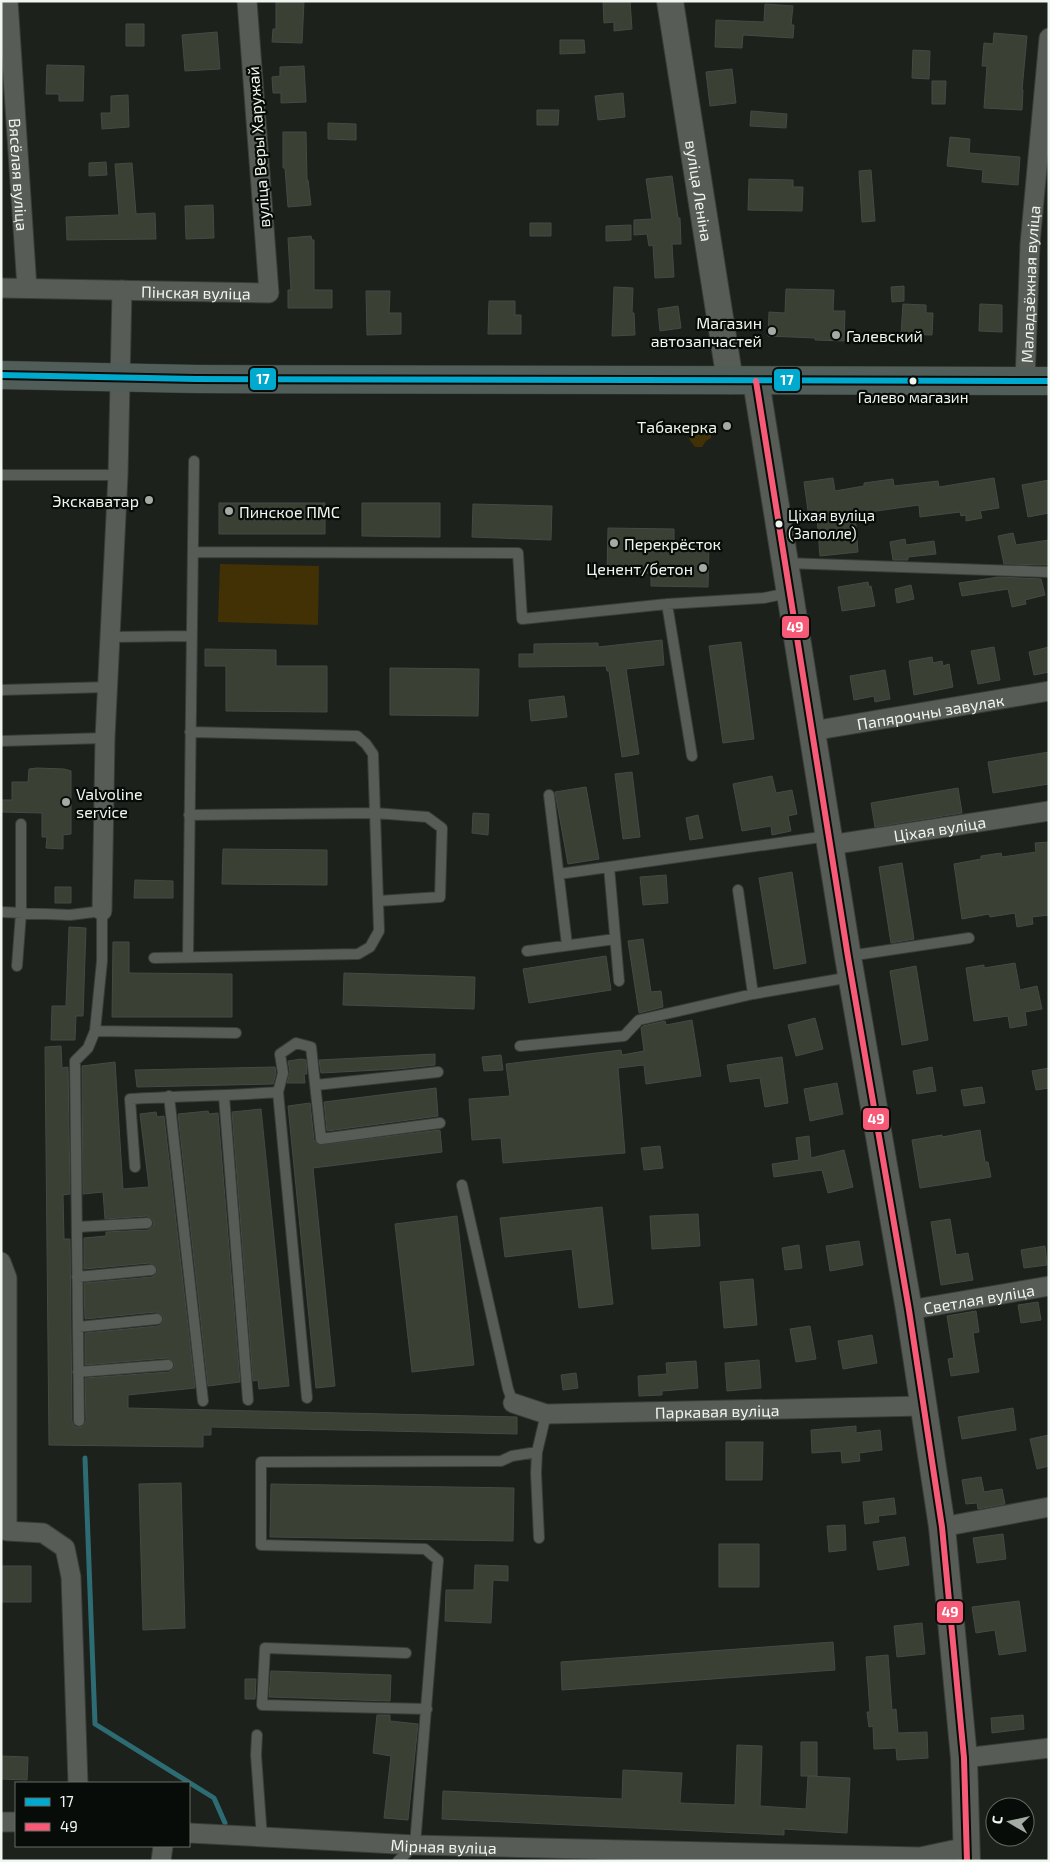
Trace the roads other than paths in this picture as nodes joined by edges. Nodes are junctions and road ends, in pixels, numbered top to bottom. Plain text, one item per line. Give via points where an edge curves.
1 (8, 1) edge
2 (248, 1) edge
3 (670, 1) edge
4 (1049, 38) edge
5 (1, 288) edge
6 (27, 288) junction
7 (122, 290) junction
8 (270, 293) joint
9 (1, 375) edge
10 (121, 378) junction
11 (743, 381) junction
12 (1037, 381) edge
13 (194, 461) dead end
14 (1, 475) edge
15 (118, 475) junction
16 (192, 552) junction
17 (785, 563) junction
18 (1049, 572) edge
19 (790, 592) junction
20 (667, 604) junction
21 (191, 636) junction
22 (110, 637) junction
23 (108, 687) junction
24 (1, 690) edge
25 (1049, 692) edge
26 (812, 731) junction
27 (190, 732) junction
28 (105, 738) junction
29 (1, 741) edge
30 (692, 756) dead end
31 (549, 795) dead end
32 (1049, 811) edge
33 (375, 813) junction
34 (189, 815) junction
35 (21, 824) dead end
36 (830, 840) junction
37 (609, 867) junction
38 (558, 874) junction
39 (738, 890) dead end
40 (378, 901) junction
41 (102, 911) junction
42 (1, 912) edge
43 (21, 913) junction
44 (969, 938) dead end
45 (615, 939) junction
46 (568, 946) junction
47 (527, 951) dead end
48 (188, 957) junction
49 (154, 958) dead end
50 (17, 966) dead end
51 (850, 967) junction
52 (619, 981) dead end
53 (753, 994) junction
54 (95, 1032) junction
55 (236, 1033) dead end
56 (520, 1046) dead end
57 (438, 1072) dead end
58 (316, 1085) junction
59 (278, 1092) junction
60 (169, 1096) junction
61 (224, 1096) junction
62 (440, 1123) dead end
63 (136, 1167) dead end
64 (462, 1184) dead end
65 (147, 1223) dead end
66 (77, 1227) junction
67 (1, 1262) edge
68 (151, 1270) dead end
69 (77, 1277) junction
70 (1049, 1286) edge
71 (909, 1310) junction
72 (157, 1319) dead end
73 (78, 1327) junction
74 (168, 1365) dead end
75 (78, 1372) junction
76 (307, 1398) dead end
77 (248, 1400) dead end
78 (203, 1401) dead end
79 (513, 1403) joint
80 (923, 1406) junction
81 (546, 1414) junction
82 (79, 1421) dead end
83 (536, 1452) junction
84 (1049, 1507) edge
85 (942, 1527) junction
86 (4, 1531) edge
87 (539, 1538) dead end
88 (406, 1653) dead end
89 (427, 1709) junction
90 (257, 1735) dead end
91 (1049, 1748) edge
92 (964, 1758) junction
93 (78, 1782) edge
94 (1, 1822) edge
95 (15, 1822) edge
96 (190, 1833) edge
97 (262, 1838) junction
98 (415, 1845) junction
99 (162, 1847) edge
100 (967, 1854) edge
101 (162, 1861) edge
102 (398, 1861) edge

1 - 6 street, Вясёлая вуліца
2 - 8 street, вуліца Веры Харужай
3 - 11 street, вуліца Леніна
4 - 12 street, Маладзёжная вуліца via 1030,244
5 - 6 street, Пінская вуліца
6 - 7 street, Пінская вуліца
7 - 8 street, Пінская вуліца
7 - 10 street, Пінская вуліца
9 - 10 main road
10 - 11 main road
10 - 15 street, Пінская вуліца
11 - 12 main road
11 - 17 street, вуліца Леніна via 761,412
13 - 16 lane
14 - 15 lane
15 - 22 street, Пінская вуліца
16 - 20 lane via 518,553 522,619
16 - 21 lane
17 - 18 lane
17 - 19 street
19 - 20 lane via 764,598
19 - 26 street
20 - 30 lane
21 - 22 lane
21 - 27 lane
22 - 23 street, Пінская вуліца
23 - 24 lane
23 - 28 street, Пінская вуліца
25 - 26 street, Папярочны завулак
26 - 36 street
27 - 33 lane via 357,736 373,754
27 - 34 lane
28 - 29 lane
28 - 41 street, Пінская вуліца
31 - 38 lane
32 - 36 street, Ціхая вуліца
33 - 34 lane
33 - 40 lane
33 - 40 lane via 427,817 442,828 440,897
34 - 48 lane
35 - 43 lane
36 - 37 lane
36 - 51 street
37 - 38 lane
37 - 45 lane
38 - 46 lane
39 - 53 lane
40 - 48 lane via 379,931 370,947 358,954
41 - 43 lane via 70,915
41 - 54 lane via 102,961
42 - 43 lane
43 - 50 lane
44 - 51 lane
45 - 46 lane
45 - 52 lane
46 - 47 lane
48 - 49 lane
51 - 53 lane
51 - 71 street
53 - 56 lane via 640,1020 624,1036
54 - 55 lane
54 - 66 lane via 88,1048 76,1061
57 - 58 lane
58 - 59 lane via 311,1047 296,1043 280,1054 282,1073
58 - 62 lane via 321,1138
59 - 61 lane
59 - 76 lane
60 - 61 lane
60 - 63 lane via 130,1099
60 - 78 lane
61 - 77 lane
64 - 79 lane
65 - 66 lane
66 - 69 lane
67 - 86 street via 7,1278
68 - 69 lane
69 - 73 lane
70 - 71 street, Светлая вуліца
71 - 80 street
72 - 73 lane
73 - 75 lane
74 - 75 lane
75 - 82 lane
79 - 81 street, Паркавая вуліца
80 - 81 street, Паркавая вуліца
80 - 85 street
81 - 83 lane
83 - 87 lane
83 - 89 lane via 501,1461 261,1462 261,1545 425,1548 438,1560
84 - 85 street
85 - 92 street
86 - 93 street via 43,1533 65,1548 71,1577
88 - 89 lane via 264,1648 262,1705
89 - 98 lane
90 - 97 lane
91 - 92 street
92 - 100 street
94 - 95 street
96 - 97 street, Мірная вуліца
97 - 98 street, Мірная вуліца
98 - 100 street, Мірная вуліца via 920,1857
98 - 102 lane
99 - 101 street

